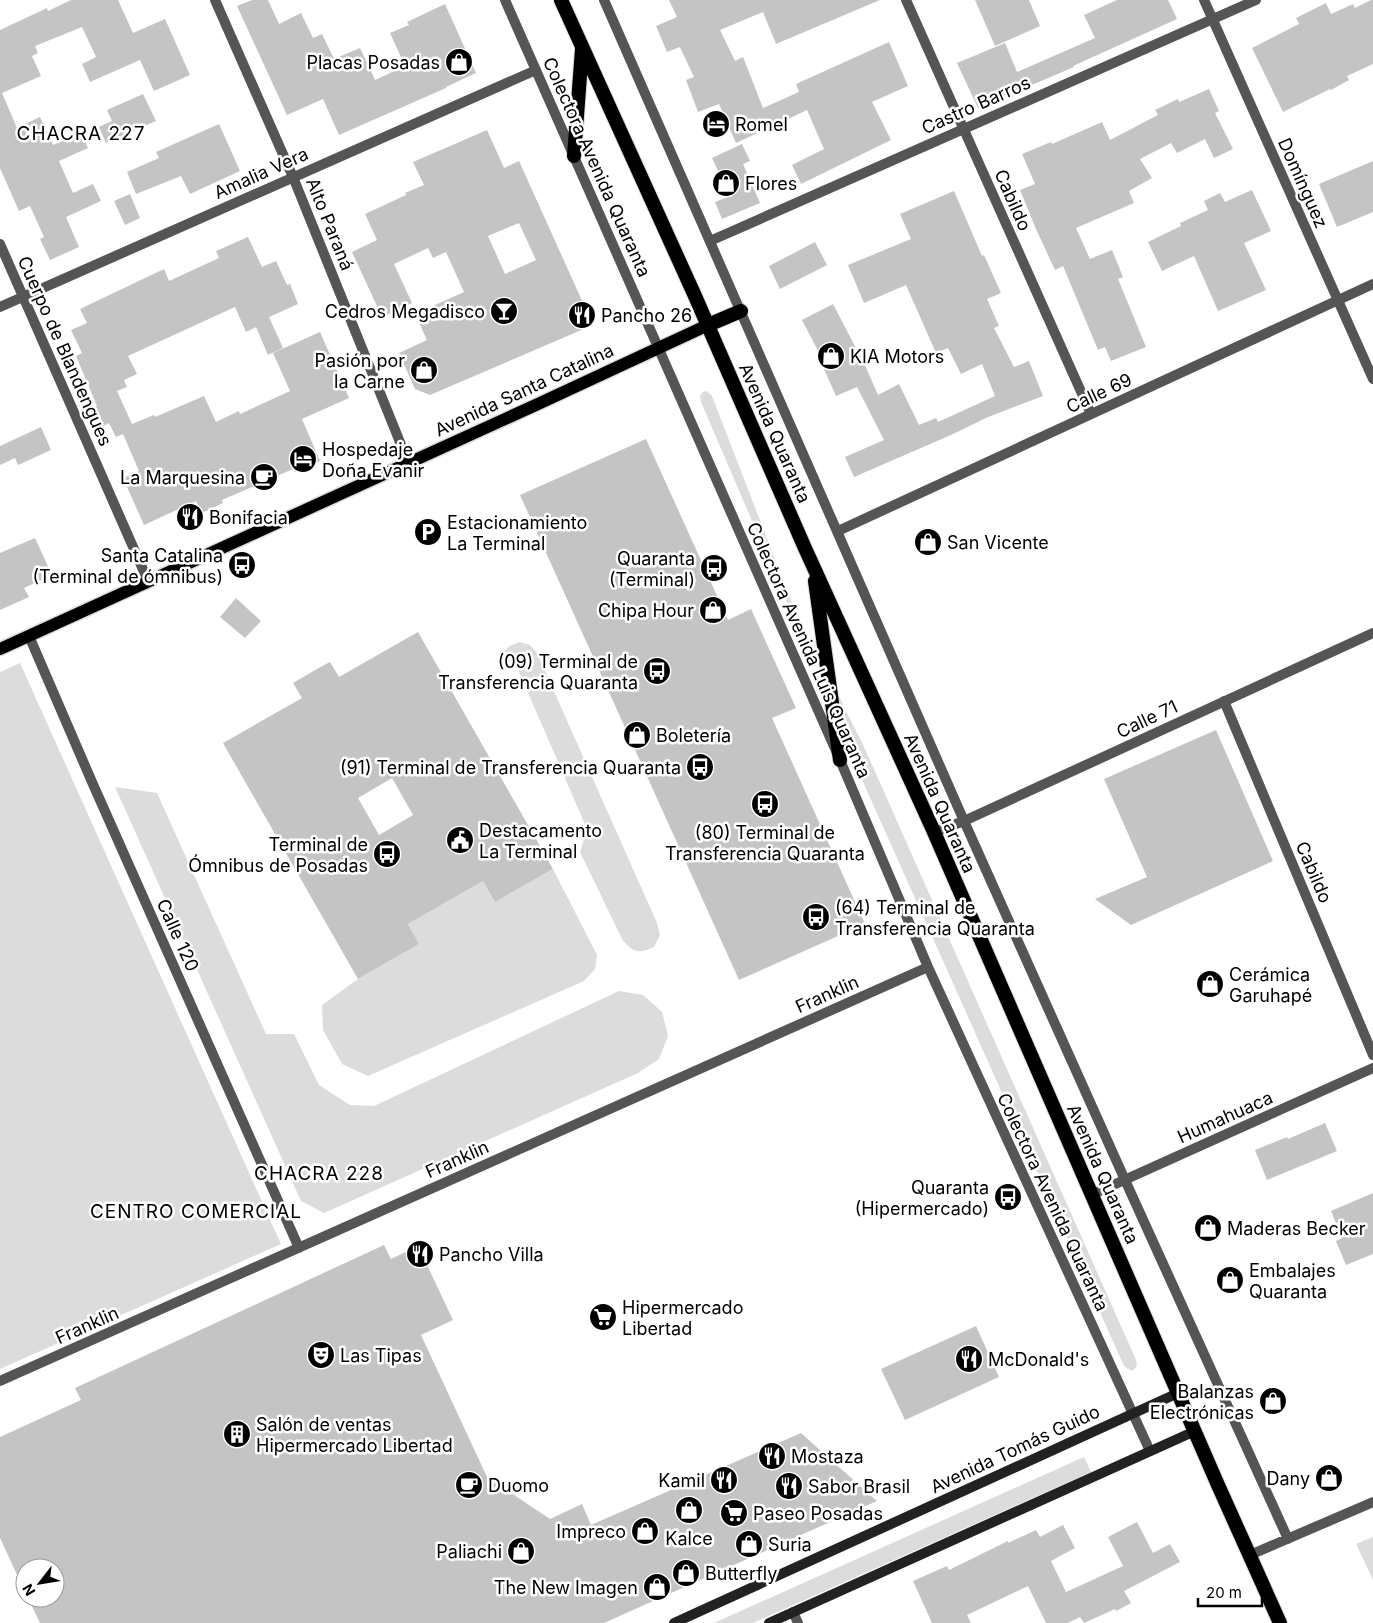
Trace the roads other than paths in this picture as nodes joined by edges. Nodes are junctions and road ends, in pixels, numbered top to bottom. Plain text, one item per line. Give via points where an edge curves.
1 (215, 0) edge
2 (505, 0) edge
3 (560, 0) edge
4 (604, 0) edge
5 (906, 0) edge
6 (1204, 0) edge
7 (1256, 0) edge
8 (1212, 18) junction
9 (582, 48) junction
10 (536, 70) junction
11 (963, 128) junction
12 (574, 156) junction
13 (293, 177) junction
14 (710, 241) junction
15 (0, 244) edge
16 (1373, 284) edge
17 (24, 297) junction
18 (1338, 300) junction
19 (0, 307) edge
20 (741, 311) junction
21 (708, 325) junction
22 (658, 348) junction
23 (1373, 379) edge
24 (1091, 414) junction
25 (408, 462) junction
26 (838, 531) junction
27 (813, 565) junction
28 (148, 581) junction
29 (1373, 632) edge
30 (29, 636) junction
31 (0, 649) edge
32 (1224, 701) junction
33 (840, 760) junction
34 (964, 821) junction
35 (934, 832) junction
36 (928, 967) junction
37 (1373, 1055) edge
38 (1373, 1068) edge
39 (1124, 1180) junction
40 (1091, 1195) junction
41 (299, 1248) junction
42 (0, 1382) edge
43 (1178, 1393) junction
44 (1132, 1414) junction
45 (1195, 1431) junction
46 (1150, 1451) junction
47 (1373, 1502) edge
48 (1288, 1539) junction
49 (1250, 1555) junction
50 (793, 1612) junction
51 (674, 1623) edge
52 (769, 1623) edge
53 (798, 1623) edge
54 (1280, 1623) edge

1 - 13 street, Alto Paraná
2 - 10 street, Colectora Avenida Quaranta
3 - 9 highway, Avenida Quaranta
4 - 14 street
5 - 11 street, Cabildo
6 - 8 street, Domínguez
7 - 8 street, Castro Barros
8 - 11 street, Castro Barros
8 - 18 street, Domínguez
9 - 12 highway
9 - 21 highway, Avenida Quaranta
10 - 12 street, Colectora Avenida Quaranta
10 - 13 street, Amalia Vera
11 - 14 street, Castro Barros
11 - 24 street, Cabildo
12 - 22 street, Colectora Avenida Quaranta
13 - 17 street, Amalia Vera
13 - 25 street, Alto Paraná
14 - 20 street
15 - 17 street, Cuerpo de Blandengues
16 - 18 street, Calle 69
17 - 19 street, Amalia Vera
17 - 28 street, Cuerpo de Blandengues
18 - 23 street, Domínguez
18 - 24 street, Calle 69
20 - 21 highway
20 - 26 street
21 - 22 main road, Avenida Santa Catalina
21 - 27 highway, Avenida Quaranta
22 - 25 main road, Avenida Santa Catalina
22 - 33 street, Colectora Avenida Luis Quaranta
24 - 26 street, Calle 69
25 - 28 main road, Avenida Santa Catalina
26 - 34 street
27 - 33 highway
27 - 35 highway, Avenida Quaranta
28 - 30 main road, Avenida Santa Catalina
29 - 32 street, Calle 71
30 - 31 main road, Avenida Santa Catalina
30 - 41 street, Calle 120
32 - 34 street, Calle 71
32 - 37 street, Cabildo
33 - 36 street, Colectora Avenida Luis Quaranta
34 - 35 street, Calle 71
34 - 39 street
35 - 40 highway, Avenida Quaranta
36 - 41 street, Franklin
36 - 44 street, Colectora Avenida Quaranta
38 - 39 street, Humahuaca
39 - 40 street, Humahuaca
39 - 48 street
40 - 43 highway, Avenida Quaranta
41 - 42 street, Franklin
43 - 44 main road, Avenida Tomás Guido
43 - 45 highway, Avenida Quaranta
44 - 46 street, Colectora Avenida Quaranta
44 - 51 main road, Avenida Tomás Guido
45 - 46 main road
45 - 49 highway, Avenida Quaranta
46 - 50 main road
47 - 48 street
48 - 49 street
49 - 54 highway, Avenida Quaranta
50 - 52 main road
50 - 53 street

